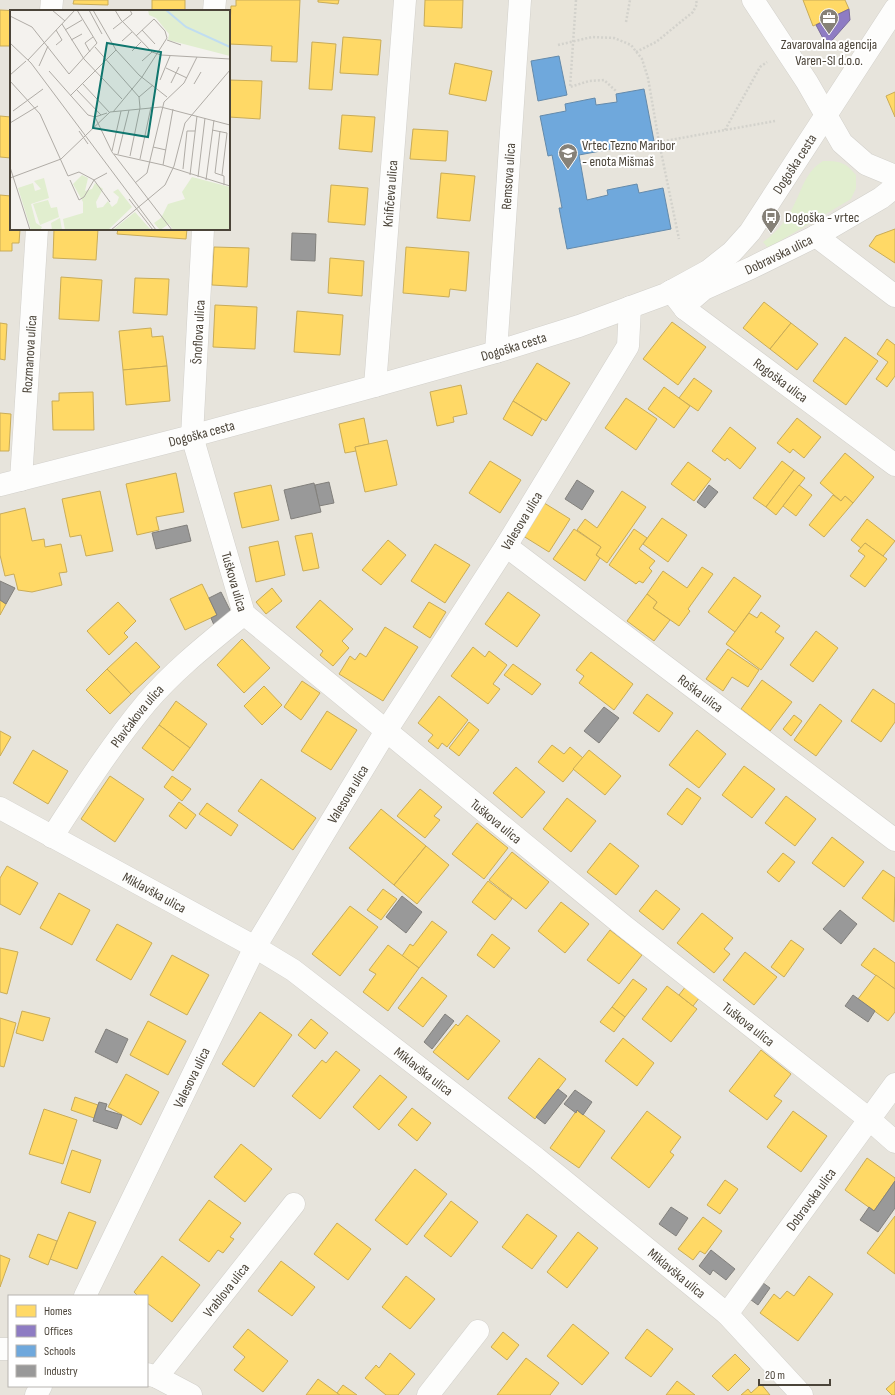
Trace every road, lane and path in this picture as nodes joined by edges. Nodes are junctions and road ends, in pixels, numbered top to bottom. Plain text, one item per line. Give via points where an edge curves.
1 (52, 0) edge
2 (215, 0) edge
3 (405, 0) edge
4 (520, 0) edge
5 (576, 0) edge
6 (630, 0) edge
7 (696, 0) edge
8 (753, 0) edge
9 (895, 9) edge
10 (51, 10) edge
11 (214, 10) edge
12 (626, 22) dead end
13 (574, 41) junction
14 (558, 45) dead end
15 (636, 52) junction
16 (770, 59) dead end
17 (616, 91) dead end
18 (827, 115) junction
19 (775, 122) dead end
20 (725, 130) junction
21 (659, 142) junction
22 (895, 176) edge
23 (895, 187) edge
24 (37, 230) edge
25 (203, 230) edge
26 (816, 236) junction
27 (679, 239) dead end
28 (671, 291) junction
29 (895, 296) edge
30 (630, 307) junction
31 (685, 309) junction
32 (496, 352) junction
33 (375, 386) junction
34 (192, 436) junction
35 (895, 466) edge
36 (21, 480) junction
37 (0, 485) edge
38 (506, 546) junction
39 (244, 614) junction
40 (386, 732) junction
41 (0, 808) edge
42 (52, 837) junction
43 (895, 840) edge
44 (255, 947) junction
45 (895, 1084) edge
46 (869, 1119) junction
47 (895, 1142) edge
48 (294, 1204) dead end
49 (85, 1295) edge
50 (726, 1314) junction
51 (478, 1331) dead end
52 (152, 1375) edge
53 (191, 1395) edge
54 (428, 1395) edge
55 (802, 1395) edge

1 - 10 street
2 - 11 street
3 - 33 street, Knifičeva ulica
4 - 32 street, Remsova ulica
5 - 13 path
6 - 12 path
7 - 15 path via 693,12 656,42
8 - 18 street
9 - 18 street, Dogoška cesta
13 - 14 path
13 - 15 path via 592,37 614,38 631,45
13 - 17 path via 570,87 589,81 604,80
15 - 21 path via 642,59 648,78
16 - 20 path via 760,67
18 - 22 street via 842,143 866,164
18 - 28 street, Dogoška cesta via 750,232 732,252 708,271
19 - 20 path
20 - 21 path
21 - 27 path
23 - 26 street, Dobravska ulica
24 - 36 street, Rozmanova ulica
25 - 34 street, Šnoflova ulica
26 - 29 street
26 - 31 street, Dobravska ulica via 704,289
28 - 30 street, Dogoška cesta
28 - 31 street, Rogoška ulica
30 - 32 street, Dogoška cesta
30 - 38 street, Valesova ulica via 628,346
31 - 35 street, Rogoška ulica
32 - 33 street, Dogoška cesta
33 - 34 street, Dogoška cesta
34 - 36 street, Dogoška cesta
34 - 39 street, Tuškova ulica
36 - 37 street, Dogoška cesta
38 - 40 street, Valesova ulica
38 - 43 street, Roška ulica
39 - 40 street, Tuškova ulica
39 - 42 street, Plavčakova ulica via 183,665 147,702 101,763
40 - 44 street, Valesova ulica
40 - 46 street, Tuškova ulica via 624,926
41 - 42 street, Miklavška ulica
42 - 44 street, Miklavška ulica
44 - 49 street, Valesova ulica
44 - 50 street, Miklavška ulica via 293,970 536,1158
45 - 46 street, Dobravska ulica
46 - 47 street, Tuškova ulica
46 - 50 street, Dobravska ulica
48 - 52 street, Vrablova ulica
50 - 55 street, Miklavška ulica
51 - 54 street
52 - 53 street, Vrablova ulica

